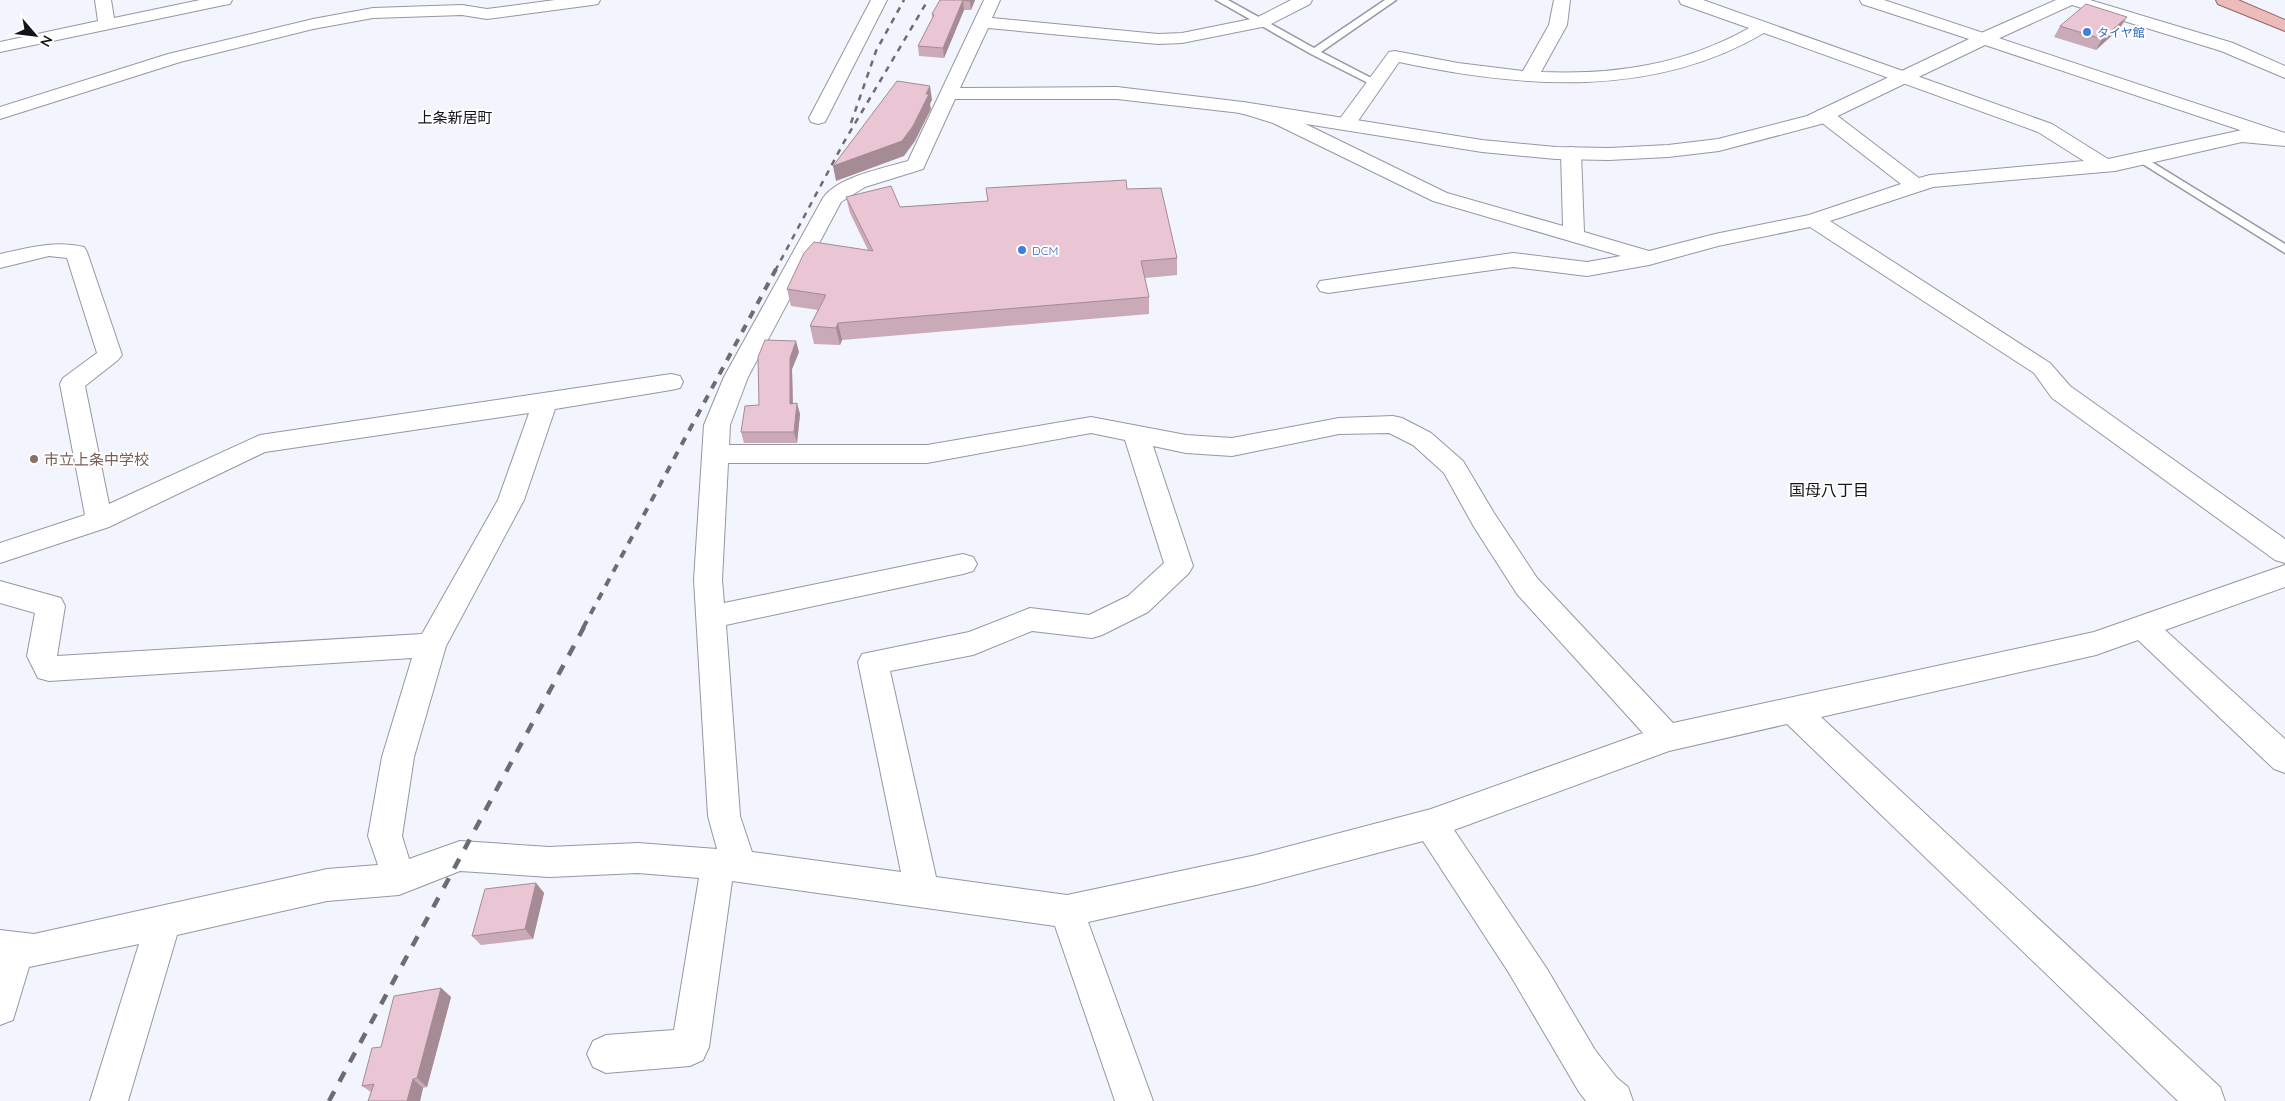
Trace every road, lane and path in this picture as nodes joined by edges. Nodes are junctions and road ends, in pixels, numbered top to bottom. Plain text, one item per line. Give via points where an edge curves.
1 (103, 0) edge
2 (224, 0) edge
3 (390, 0) edge
4 (592, 0) edge
5 (879, 0) edge
6 (992, 0) edge
7 (1221, 0) edge
8 (1304, 0) edge
9 (1391, 0) edge
10 (1562, 0) edge
11 (1687, 0) edge
12 (2071, 0) edge
13 (2224, 0) edge
14 (1879, 1) edge
15 (369, 7) edge
16 (982, 22) junction
17 (1261, 22) junction
18 (107, 24) junction
19 (2285, 26) edge
20 (1763, 27) junction
21 (1985, 38) junction
22 (0, 48) edge
23 (1314, 52) junction
24 (2285, 73) edge
25 (1529, 76) junction
26 (1902, 77) junction
27 (1376, 83) junction
28 (949, 94) junction
29 (1243, 108) junction
30 (0, 113) edge
31 (1824, 116) junction
32 (818, 118) dead end
33 (1346, 124) junction
34 (2285, 139) edge
35 (1571, 153) junction
36 (2142, 158) junction
37 (2105, 166) junction
38 (1917, 186) junction
39 (1814, 220) junction
40 (1574, 236) junction
41 (2285, 250) edge
42 (1649, 258) junction
43 (0, 262) edge
44 (1328, 286) dead end
45 (671, 382) dead end
46 (545, 402) junction
47 (1136, 434) junction
48 (716, 454) junction
49 (99, 520) junction
50 (0, 553) edge
51 (2285, 553) edge
52 (963, 564) dead end
53 (2285, 576) edge
54 (0, 592) edge
55 (710, 617) junction
56 (2142, 626) junction
57 (431, 645) junction
58 (1793, 710) junction
59 (1667, 738) junction
60 (2285, 759) edge
61 (1431, 824) junction
62 (728, 865) junction
63 (399, 879) junction
64 (922, 892) junction
65 (1067, 911) junction
66 (164, 921) junction
67 (8, 948) edge
68 (0, 1007) edge
69 (606, 1054) dead end
70 (1606, 1099) edge
71 (109, 1101) edge
72 (1134, 1101) edge
73 (2206, 1101) edge

1 - 18 street
2 - 18 street
3 - 15 street
4 - 15 street via 486,14 462,10
5 - 32 street
6 - 16 street
7 - 17 lane
8 - 17 street
9 - 23 lane
10 - 25 street via 1558,25
11 - 20 street
12 - 21 street
12 - 24 street via 2227,47
13 - 19 main road
14 - 21 street
15 - 30 street via 351,17 174,58
16 - 17 street via 1158,39 1182,38
16 - 28 street
17 - 23 lane
18 - 22 street
20 - 25 street via 1730,46 1686,62 1613,76
20 - 26 street
21 - 26 street
21 - 34 street
23 - 27 lane
25 - 27 street via 1458,70 1395,56
26 - 31 street
26 - 37 street via 2045,128
27 - 33 street
28 - 29 street via 1117,93
28 - 48 street via 916,165 858,184 833,198 736,377 717,425
29 - 33 street
29 - 40 street via 1280,119 1440,197
31 - 35 street via 1719,145 1668,151
31 - 38 street
33 - 35 street via 1482,146
34 - 36 street via 2242,136
35 - 40 street
36 - 37 street
36 - 41 lane
37 - 38 street via 1930,181
38 - 39 street
39 - 42 street via 1715,240
39 - 51 street via 2042,368 2061,392
40 - 42 street
42 - 44 street via 1588,270 1513,260
43 - 49 street via 49,250 76,252 110,355 72,384
45 - 46 street
46 - 49 street via 260,444
46 - 57 street via 511,500
47 - 48 street via 1090,425 927,454
47 - 59 street via 1186,444 1232,447 1339,426 1392,424 1422,439 1454,467 1527,586
47 - 64 street via 1179,566 1138,604 1092,627 1030,619 973,643 873,662
48 - 55 street via 708,580
49 - 50 street
52 - 55 street
53 - 56 street
54 - 57 street via 51,606 42,656 49,669
55 - 62 street
56 - 58 street via 2096,643
56 - 60 street
57 - 63 street via 398,757 385,836
58 - 59 street
58 - 73 street
59 - 61 street
61 - 65 street via 1256,870
61 - 70 street via 1535,982
62 - 63 street via 638,858 549,862 460,856
62 - 64 street
62 - 69 street via 690,1047
63 - 66 street via 327,885
64 - 65 street
65 - 72 street
66 - 67 street via 34,950
66 - 71 street
67 - 68 street

